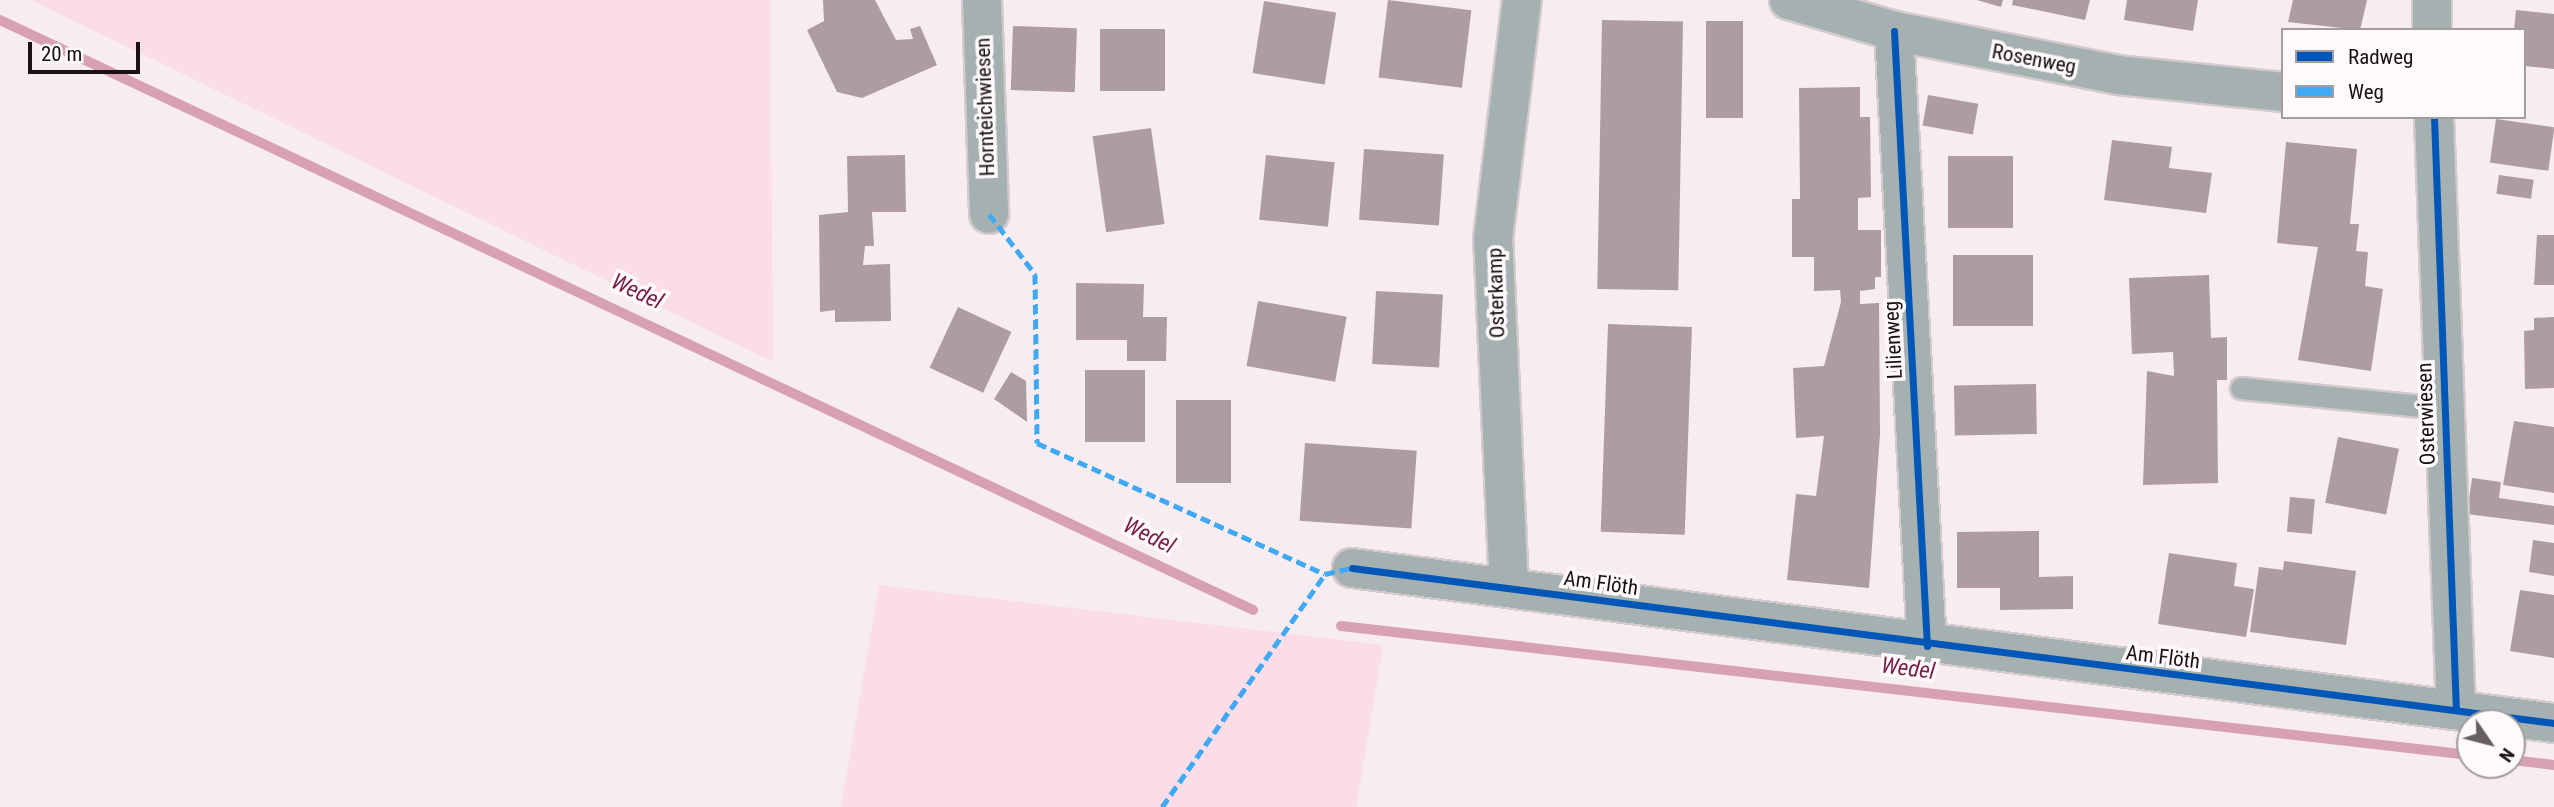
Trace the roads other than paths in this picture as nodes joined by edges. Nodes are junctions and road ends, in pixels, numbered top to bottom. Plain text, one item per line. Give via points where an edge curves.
1 (982, 0) edge
2 (1522, 0) edge
3 (1789, 0) edge
4 (2432, 0) edge
5 (2432, 28) edge
6 (1894, 31) junction
7 (2281, 92) edge
8 (2434, 119) edge
9 (989, 214) dead end
10 (2241, 388) dead end
11 (2443, 408) junction
12 (1352, 568) dead end
13 (1509, 587) junction
14 (1927, 646) junction
15 (2456, 710) joint
16 (2526, 719) edge
17 (2554, 723) edge

1 - 9 street, Hornteichwiesen
2 - 13 street, Osterkamp via 1493,239
3 - 6 street, Rosenweg
4 - 5 street
6 - 7 street, Rosenweg via 2119,75
6 - 14 street, Lilienweg
8 - 11 street, Osterwiesen
10 - 11 lane, Osterwiesen
11 - 15 street, Osterwiesen
12 - 13 street, Am Flöth
13 - 14 street, Am Flöth
14 - 15 street, Am Flöth
16 - 17 street, Am Flöth

